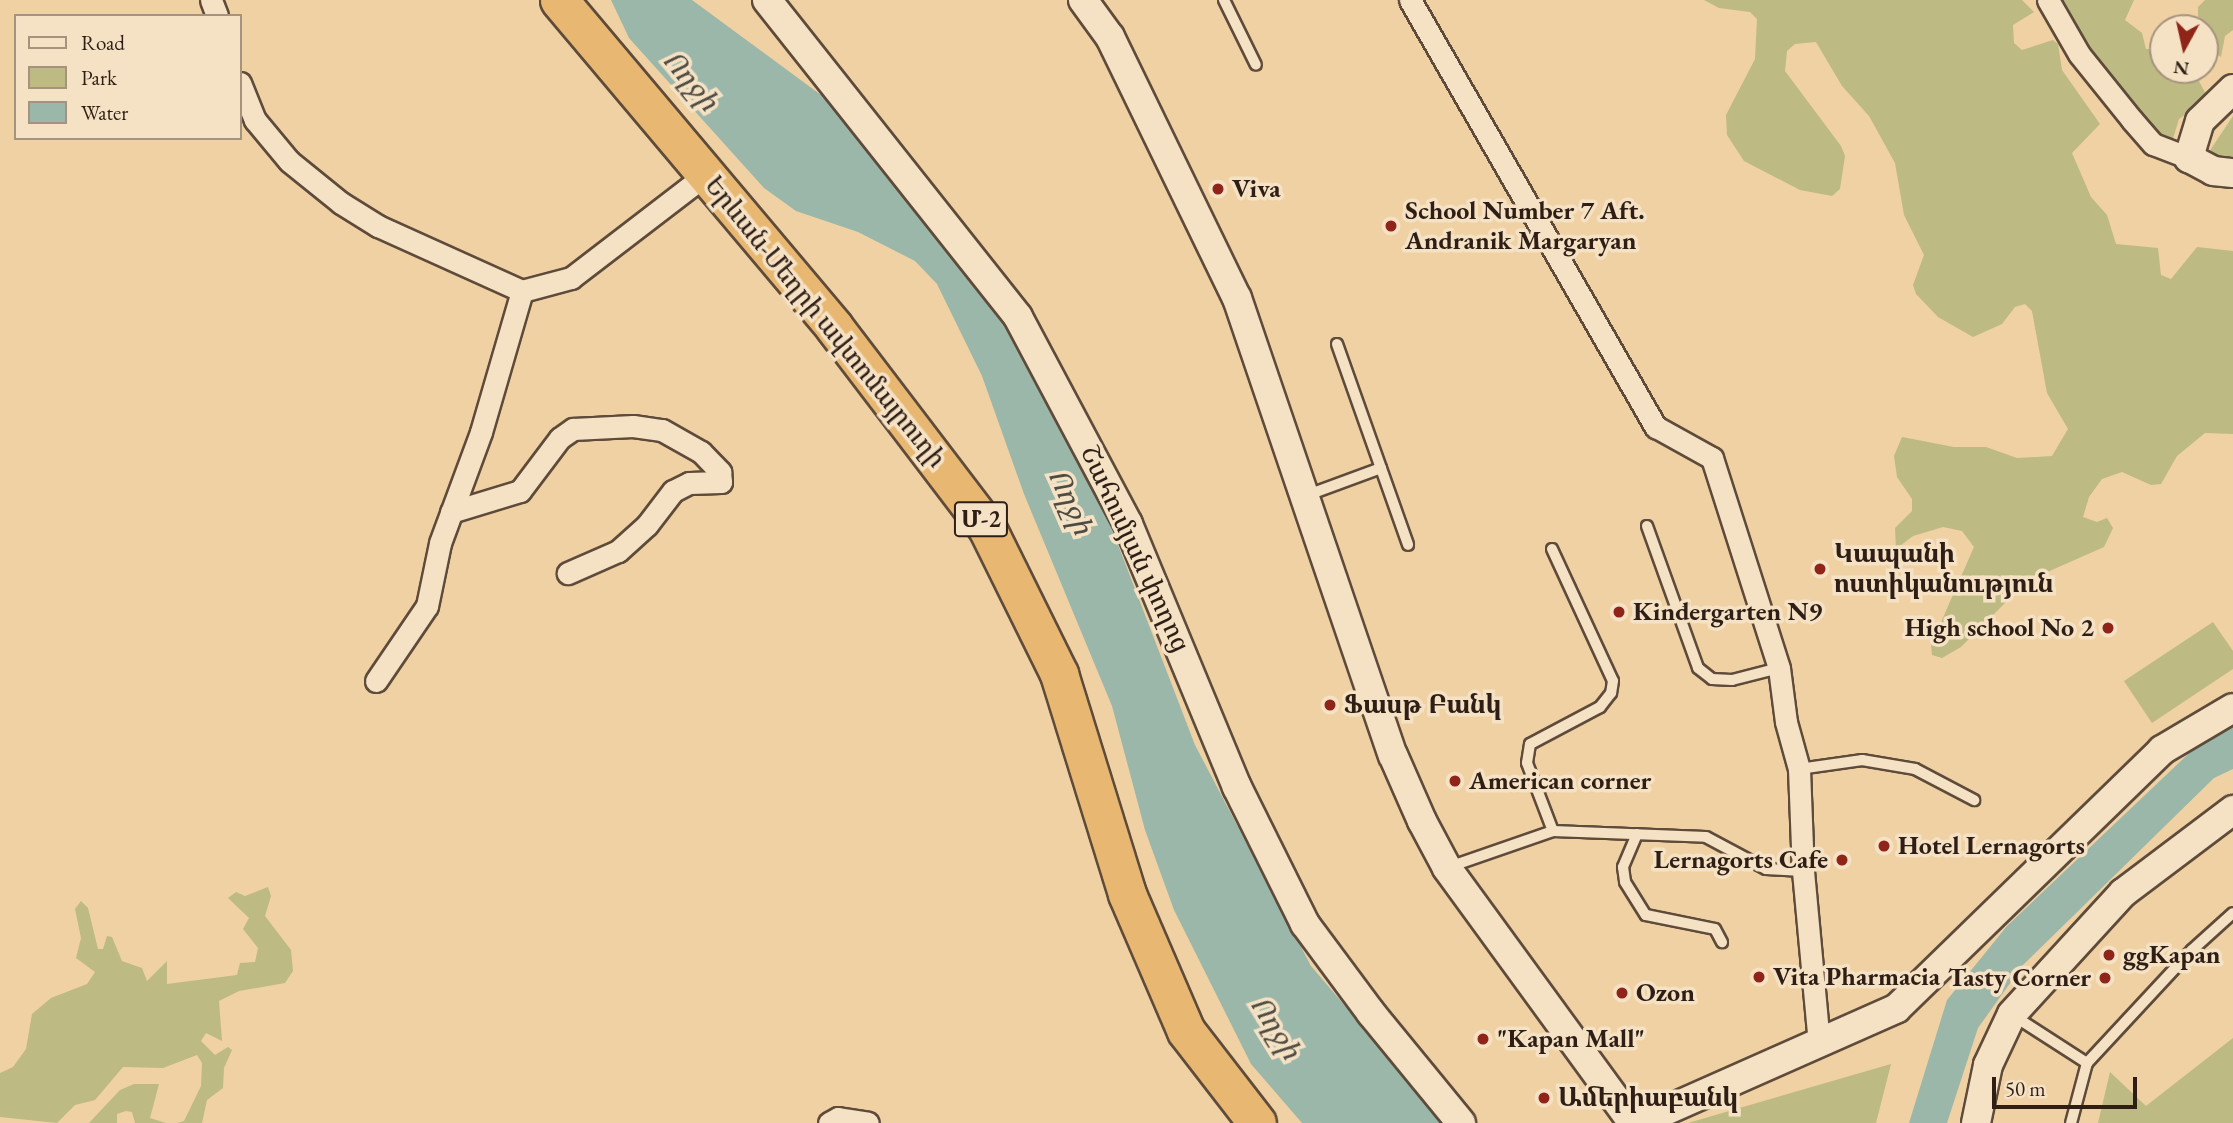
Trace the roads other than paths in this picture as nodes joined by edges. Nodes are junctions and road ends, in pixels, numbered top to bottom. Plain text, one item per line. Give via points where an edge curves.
1 (559, 0) edge
2 (767, 0) edge
3 (1083, 0) edge
4 (1224, 0) edge
5 (1410, 0) edge
6 (2048, 0) edge
7 (1256, 65) dead end
8 (242, 88) edge
9 (2233, 89) edge
10 (2189, 158) junction
11 (2233, 173) edge
12 (705, 175) junction
13 (522, 290) junction
14 (1337, 344) dead end
15 (1381, 468) junction
16 (1305, 496) junction
17 (451, 512) junction
18 (1647, 526) dead end
19 (1408, 545) dead end
20 (1552, 549) dead end
21 (568, 573) dead end
22 (1779, 668) junction
23 (376, 681) dead end
24 (2233, 708) edge
25 (1800, 769) junction
26 (1974, 800) dead end
27 (2233, 810) edge
28 (1553, 831) junction
29 (1637, 834) junction
30 (1447, 868) junction
31 (1803, 871) junction
32 (2233, 913) edge
33 (1722, 942) dead end
34 (2012, 1014) junction
35 (1819, 1045) junction
36 (2087, 1063) junction
37 (830, 1123) edge
38 (868, 1123) edge
39 (1257, 1123) edge
40 (1461, 1123) edge
41 (1635, 1123) edge
42 (1976, 1123) edge
43 (2071, 1123) edge

1 - 12 highway, Երևան-Մեղրի ավտոմայրուղի / Մ-2
2 - 40 street, Շահումյան փողոց via 1018,317 1128,524 1237,787 1306,924
3 - 16 street via 1110,37 1237,298
4 - 7 lane
5 - 22 street via 1656,427 1712,458
6 - 10 street via 2079,54 2153,144
8 - 13 street via 255,120 289,161 341,203 378,226
9 - 10 street via 2200,121
10 - 11 street via 2213,171
12 - 13 street via 571,278
12 - 39 highway, Երևան-Մեղրի ավտոմայրուղի / Մ-2 via 842,337 987,528 1059,674 1127,894 1186,1031
13 - 17 street
14 - 15 lane
15 - 16 lane
15 - 19 lane
16 - 30 street via 1393,755
17 - 21 street via 520,491 560,438 573,429 633,426 662,430 701,452 720,472 721,482 689,483 673,491 647,525 618,551
17 - 23 street via 427,606 402,649
18 - 22 lane via 1698,668 1712,679 1732,680
20 - 28 lane via 1613,681 1611,694 1600,707 1530,744 1527,763
22 - 25 street via 1786,722
24 - 35 street via 2162,750 1897,1008
25 - 26 lane via 1875,762 1915,769
25 - 31 street
27 - 34 street via 2123,893
28 - 29 lane
28 - 30 lane
29 - 31 lane via 1706,836 1766,869
29 - 33 lane via 1623,867 1625,882 1646,915 1715,929
30 - 41 street
31 - 35 street
32 - 36 lane via 2192,950
34 - 36 lane
34 - 42 street via 1988,1065
35 - 41 street
36 - 43 lane
37 - 38 street via 838,1118

